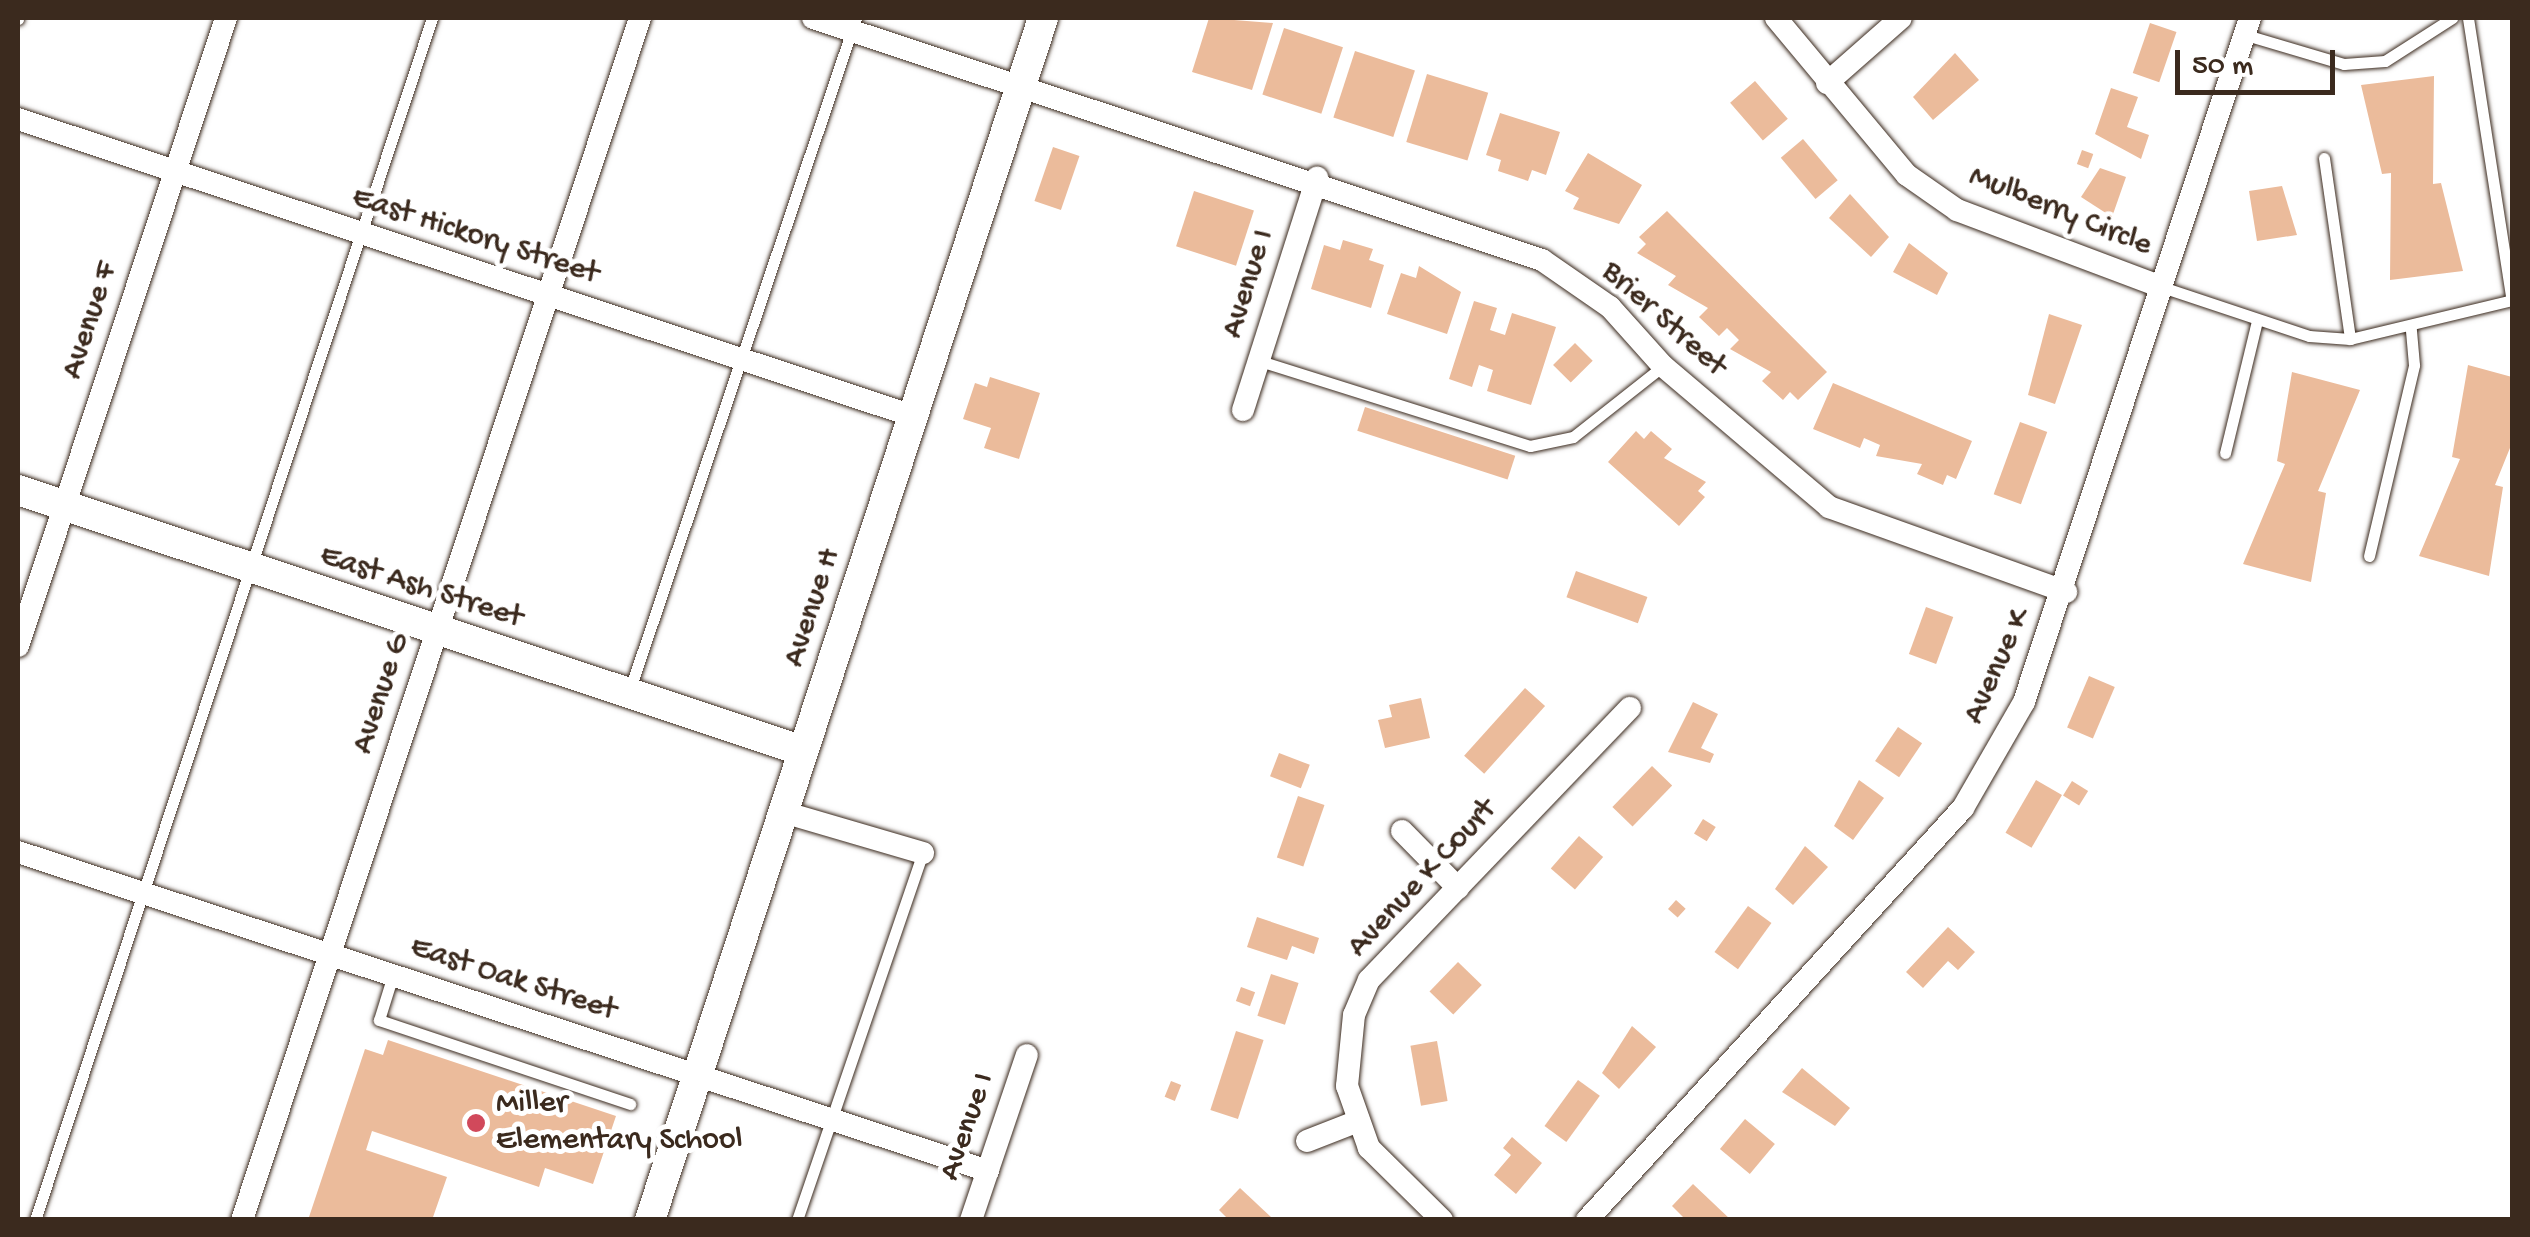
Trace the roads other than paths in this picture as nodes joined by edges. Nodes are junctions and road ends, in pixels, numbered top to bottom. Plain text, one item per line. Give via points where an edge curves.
1 (226, 18) edge
2 (432, 18) edge
3 (640, 18) edge
4 (813, 18) edge
5 (1043, 18) edge
6 (1776, 18) edge
7 (1901, 18) edge
8 (2452, 18) edge
9 (2468, 18) edge
10 (854, 24) edge
11 (2248, 26) edge
12 (1827, 83) junction
13 (1022, 84) junction
14 (18, 120) edge
15 (2324, 158) dead end
16 (174, 172) junction
17 (1317, 178) junction
18 (360, 233) junction
19 (2162, 287) junction
20 (548, 295) junction
21 (2512, 300) edge
22 (2256, 321) junction
23 (2411, 328) junction
24 (2350, 339) junction
25 (746, 360) junction
26 (1260, 361) junction
27 (1663, 366) junction
28 (1243, 410) dead end
29 (913, 416) junction
30 (2225, 453) dead end
31 (18, 490) edge
32 (64, 506) junction
33 (2369, 556) dead end
34 (249, 567) junction
35 (2066, 592) junction
36 (438, 630) junction
37 (18, 646) edge
38 (628, 693) junction
39 (1630, 708) dead end
40 (803, 751) junction
41 (783, 812) junction
42 (1402, 831) dead end
43 (18, 852) edge
44 (923, 854) joint
45 (1458, 888) junction
46 (142, 893) junction
47 (330, 955) junction
48 (393, 975) junction
49 (1027, 1055) dead end
50 (697, 1075) junction
51 (630, 1104) dead end
52 (830, 1119) junction
53 (1358, 1121) junction
54 (1308, 1141) dead end
55 (988, 1170) junction
56 (35, 1220) edge
57 (242, 1220) edge
58 (650, 1220) edge
59 (797, 1220) edge
60 (972, 1220) edge
61 (1442, 1220) edge
62 (1586, 1220) edge

1 - 16 street, Avenue F
2 - 18 lane
3 - 20 street, Avenue G
4 - 10 street, Brier Street
5 - 13 street, Avenue H
6 - 12 street, Mulberry Circle
7 - 12 street
8 - 11 lane via 2385,61 2344,64
9 - 21 lane
10 - 13 street, Brier Street
10 - 25 lane
11 - 19 street, Avenue K
12 - 19 street, Mulberry Circle via 1907,175 1957,210
13 - 17 street, Brier Street
13 - 29 street, Avenue H
14 - 16 street, East Hickory Street
15 - 24 lane
16 - 18 street, East Hickory Street
16 - 32 street, Avenue F
17 - 26 street, Avenue I
17 - 27 street, Brier Street via 1542,260 1610,307
18 - 20 street, East Hickory Street
18 - 34 lane
19 - 22 lane
19 - 35 street, Avenue K
20 - 25 street, East Hickory Street
20 - 36 street, Avenue G
21 - 23 lane
22 - 24 lane
22 - 30 lane
23 - 24 lane
23 - 33 lane via 2414,366
25 - 29 street, East Hickory Street
25 - 38 lane
26 - 27 lane via 1530,446 1573,437
26 - 28 street, Avenue I
27 - 35 street, Brier Street via 1829,507
29 - 40 street, Avenue H
31 - 32 street, East Ash Street
32 - 34 street, East Ash Street
32 - 37 street, Avenue F
34 - 36 street, East Ash Street
34 - 46 lane
35 - 62 street, Avenue K via 2024,702 1963,808
36 - 38 street, East Ash Street
36 - 47 street, Avenue G
38 - 40 street, East Ash Street
39 - 45 street, Avenue K Court
40 - 41 street, Avenue H
41 - 44 street
41 - 50 street, Avenue H
42 - 45 street
43 - 46 street, East Oak Street
44 - 52 lane
45 - 53 street, Avenue K Court via 1369,980 1354,1015 1347,1086
46 - 47 street, East Oak Street
46 - 56 lane
47 - 48 street, East Oak Street
47 - 57 street, Avenue G
48 - 50 street, East Oak Street
48 - 51 lane via 379,1020
49 - 55 street, Avenue I
50 - 52 street, East Oak Street
50 - 58 street, Avenue H
52 - 55 street, East Oak Street
52 - 59 lane
53 - 54 street
53 - 61 street, Avenue K Court via 1370,1148
55 - 60 street, Avenue I

